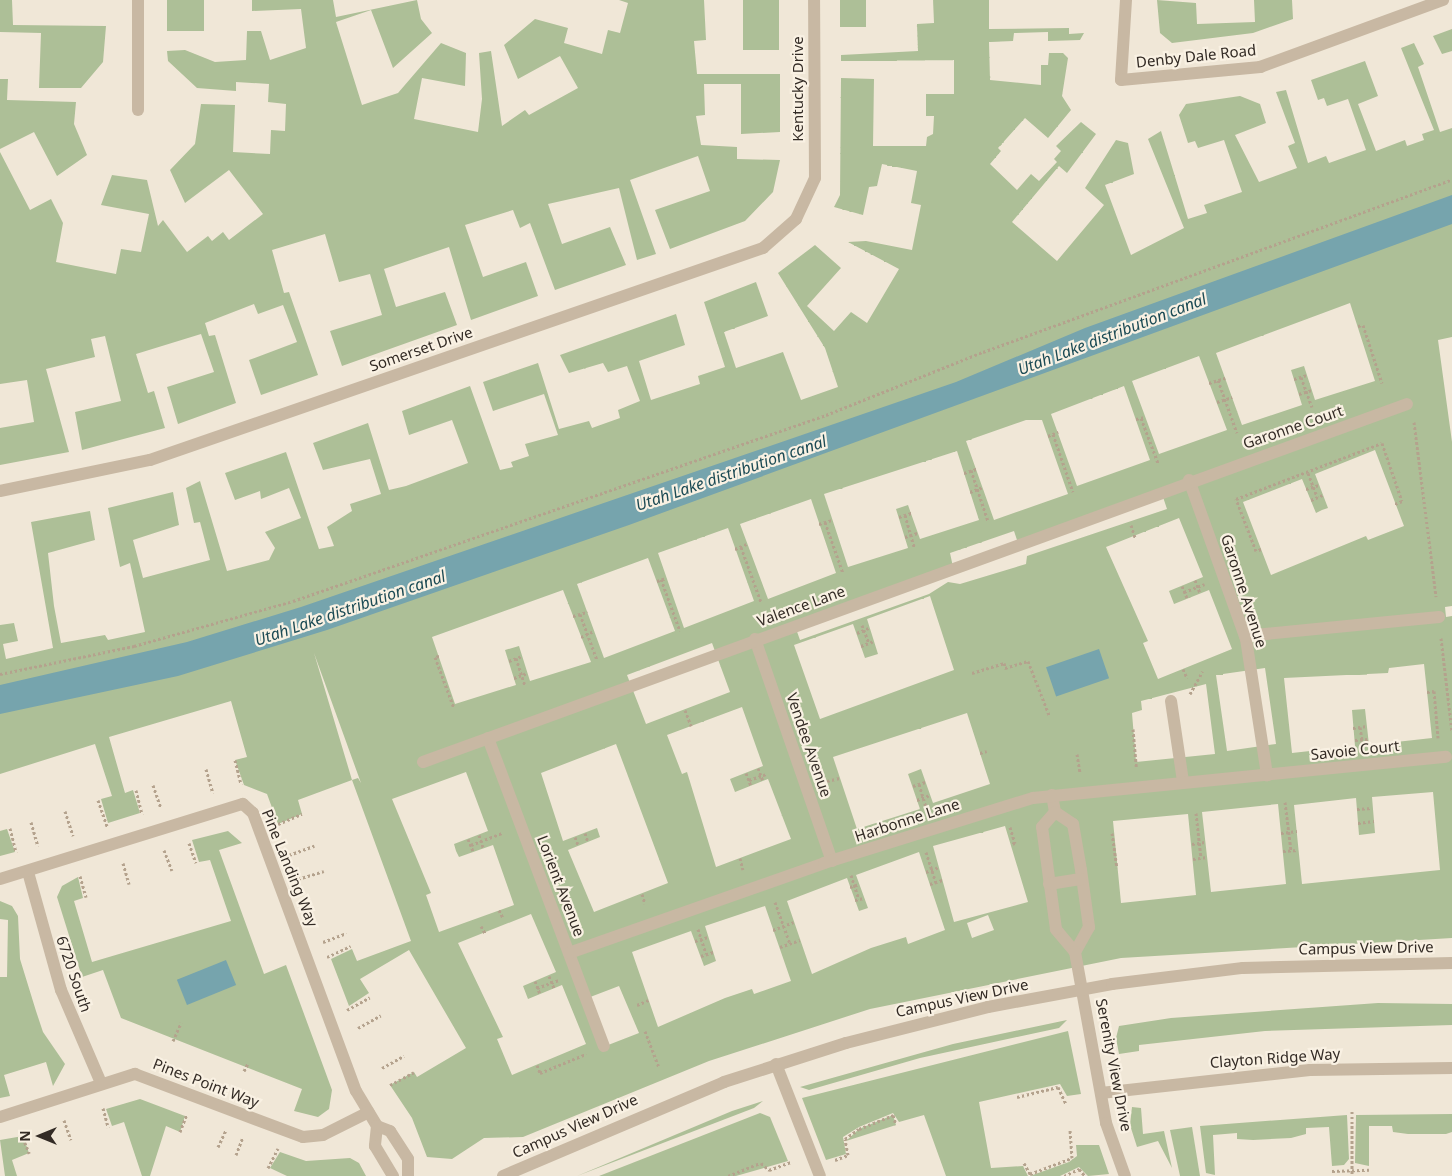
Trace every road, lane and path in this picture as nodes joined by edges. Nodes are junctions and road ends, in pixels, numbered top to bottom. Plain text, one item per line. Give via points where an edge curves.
1 (138, 0) edge
2 (814, 0) edge
3 (1126, 0) edge
4 (1443, 0) edge
5 (138, 110) dead end
6 (815, 178) joint
7 (1452, 179) edge
8 (1358, 326) dead end
9 (1307, 375) dead end
10 (1301, 377) junction
11 (1225, 378) dead end
12 (1294, 379) dead end
13 (1218, 380) junction
14 (1210, 383) dead end
15 (1382, 383) dead end
16 (1312, 390) dead end
17 (1306, 392) junction
18 (1299, 394) dead end
19 (1232, 397) dead end
20 (1225, 400) junction
21 (1217, 402) dead end
22 (1407, 404) joint
23 (1312, 407) dead end
24 (1145, 417) dead end
25 (1141, 418) junction
26 (1136, 419) dead end
27 (1058, 432) dead end
28 (1237, 433) dead end
29 (1053, 434) junction
30 (1048, 436) dead end
31 (1158, 463) dead end
32 (976, 469) dead end
33 (971, 470) junction
34 (964, 473) dead end
35 (1308, 473) junction
36 (1189, 480) junction
37 (1319, 485) dead end
38 (983, 487) dead end
39 (1313, 487) junction
40 (977, 489) junction
41 (1306, 489) dead end
42 (0, 491) edge
43 (970, 492) dead end
44 (1073, 492) dead end
45 (1323, 495) dead end
46 (1317, 497) junction
47 (1310, 500) dead end
48 (1395, 504) dead end
49 (911, 513) dead end
50 (905, 515) junction
51 (899, 518) dead end
52 (832, 520) dead end
53 (988, 521) dead end
54 (825, 522) junction
55 (1130, 522) dead end
56 (819, 524) dead end
57 (917, 533) dead end
58 (911, 536) junction
59 (1135, 536) dead end
60 (905, 537) dead end
61 (747, 544) dead end
62 (742, 547) junction
63 (914, 548) dead end
64 (1261, 548) dead end
65 (736, 549) dead end
66 (843, 573) dead end
67 (666, 578) dead end
68 (661, 579) junction
69 (1195, 580) dead end
70 (657, 581) dead end
71 (1210, 582) dead end
72 (1182, 586) dead end
73 (1197, 587) junction
74 (1184, 592) junction
75 (1200, 593) dead end
76 (1187, 598) dead end
77 (760, 602) dead end
78 (587, 612) dead end
79 (580, 614) junction
80 (573, 616) dead end
81 (1444, 617) edge
82 (860, 619) dead end
83 (870, 628) dead end
84 (680, 630) dead end
85 (864, 630) junction
86 (594, 631) dead end
87 (587, 633) junction
88 (856, 633) dead end
89 (580, 636) dead end
90 (1245, 636) junction
91 (755, 639) junction
92 (874, 641) dead end
93 (868, 643) junction
94 (861, 646) dead end
95 (439, 656) dead end
96 (522, 656) dead end
97 (516, 658) junction
98 (597, 660) dead end
99 (509, 661) dead end
100 (1184, 669) dead end
101 (527, 673) dead end
102 (972, 673) dead end
103 (0, 674) edge
104 (522, 675) junction
105 (514, 678) dead end
106 (1187, 678) dead end
107 (525, 685) dead end
108 (1427, 692) dead end
109 (1171, 701) dead end
110 (454, 708) dead end
111 (685, 710) dead end
112 (1048, 715) dead end
113 (691, 726) dead end
114 (1367, 726) dead end
115 (1353, 728) dead end
116 (1133, 729) dead end
117 (1452, 732) edge
118 (488, 738) junction
119 (1368, 739) dead end
120 (1355, 740) dead end
121 (1439, 745) dead end
122 (987, 751) dead end
123 (980, 753) dead end
124 (1077, 754) dead end
125 (1446, 757) dead end
126 (235, 760) dead end
127 (423, 762) dead end
128 (758, 768) dead end
129 (1136, 768) dead end
130 (206, 769) dead end
131 (746, 773) dead end
132 (1080, 773) dead end
133 (766, 774) dead end
134 (1267, 775) junction
135 (761, 776) junction
136 (840, 778) dead end
137 (749, 780) junction
138 (763, 781) dead end
139 (826, 781) dead end
140 (1183, 781) junction
141 (925, 782) dead end
142 (919, 784) junction
143 (153, 785) dead end
144 (242, 785) dead end
145 (751, 786) dead end
146 (913, 786) dead end
147 (136, 790) dead end
148 (214, 794) dead end
149 (930, 795) dead end
150 (1052, 795) junction
151 (923, 798) junction
152 (98, 800) dead end
153 (917, 800) dead end
154 (1286, 802) dead end
155 (1372, 808) dead end
156 (161, 809) dead end
157 (1357, 809) dead end
158 (65, 811) dead end
159 (1054, 812) junction
160 (1196, 812) dead end
161 (928, 813) dead end
162 (302, 814) dead end
163 (143, 815) dead end
164 (1374, 821) dead end
165 (31, 822) dead end
166 (1358, 823) dead end
167 (278, 824) dead end
168 (1010, 824) dead end
169 (107, 826) dead end
170 (10, 828) dead end
171 (507, 831) dead end
172 (1297, 831) dead end
173 (1289, 832) junction
174 (585, 833) dead end
175 (1112, 833) dead end
176 (1281, 833) dead end
177 (478, 835) dead end
178 (73, 836) dead end
179 (574, 836) dead end
180 (188, 839) dead end
181 (468, 839) dead end
182 (481, 841) junction
183 (588, 842) dead end
184 (1205, 842) dead end
185 (1199, 843) junction
186 (1011, 844) dead end
187 (1192, 844) dead end
188 (471, 845) junction
189 (578, 845) dead end
190 (38, 846) dead end
191 (314, 846) dead end
192 (163, 847) dead end
193 (483, 848) dead end
194 (925, 848) dead end
195 (1298, 850) dead end
196 (473, 851) dead end
197 (1283, 851) dead end
198 (1291, 851) junction
199 (17, 853) dead end
200 (289, 854) dead end
201 (1207, 857) dead end
202 (740, 858) dead end
203 (1201, 858) junction
204 (1193, 859) dead end
205 (122, 860) dead end
206 (832, 860) junction
207 (196, 863) dead end
208 (939, 867) dead end
209 (1117, 868) dead end
210 (932, 870) junction
211 (172, 871) dead end
212 (324, 871) dead end
213 (28, 872) junction
214 (926, 872) dead end
215 (80, 874) dead end
216 (745, 875) dead end
217 (851, 875) dead end
218 (0, 879) edge
219 (298, 879) dead end
220 (1081, 879) junction
221 (942, 880) dead end
222 (769, 882) junction
223 (936, 882) junction
224 (129, 884) dead end
225 (857, 884) junction
226 (930, 884) dead end
227 (1049, 884) junction
228 (850, 887) dead end
229 (642, 894) dead end
230 (86, 897) dead end
231 (864, 898) dead end
232 (859, 899) junction
233 (855, 900) dead end
234 (646, 907) dead end
235 (499, 910) dead end
236 (503, 918) dead end
237 (794, 922) dead end
238 (481, 926) dead end
239 (697, 926) dead end
240 (784, 926) junction
241 (774, 930) dead end
242 (346, 933) dead end
243 (484, 933) dead end
244 (708, 936) dead end
245 (702, 939) junction
246 (800, 940) dead end
247 (695, 941) dead end
248 (321, 942) dead end
249 (790, 944) junction
250 (351, 946) dead end
251 (780, 948) dead end
252 (713, 952) dead end
253 (1075, 952) junction
254 (569, 953) junction
255 (706, 954) junction
256 (701, 956) dead end
257 (327, 957) dead end
258 (1452, 963) edge
259 (548, 976) dead end
260 (562, 979) dead end
261 (535, 981) dead end
262 (551, 982) junction
263 (537, 988) junction
264 (554, 988) dead end
265 (1082, 989) junction
266 (540, 994) dead end
267 (370, 997) dead end
268 (649, 1000) dead end
269 (637, 1005) dead end
270 (347, 1010) dead end
271 (381, 1015) dead end
272 (181, 1023) dead end
273 (358, 1028) dead end
274 (644, 1031) dead end
275 (173, 1041) dead end
276 (604, 1046) dead end
277 (591, 1052) dead end
278 (404, 1056) dead end
279 (248, 1063) dead end
280 (776, 1064) junction
281 (537, 1065) dead end
282 (659, 1067) dead end
283 (382, 1068) dead end
284 (1452, 1068) edge
285 (244, 1071) dead end
286 (414, 1072) dead end
287 (100, 1083) junction
288 (390, 1085) dead end
289 (1101, 1093) junction
290 (1016, 1097) dead end
291 (1066, 1104) dead end
292 (103, 1108) dead end
293 (369, 1112) junction
294 (1352, 1112) dead end
295 (187, 1113) dead end
296 (0, 1117) edge
297 (64, 1120) dead end
298 (896, 1124) dead end
299 (377, 1126) junction
300 (108, 1127) dead end
301 (226, 1128) dead end
302 (1070, 1130) dead end
303 (180, 1132) dead end
304 (21, 1133) dead end
305 (244, 1135) dead end
306 (71, 1140) dead end
307 (218, 1148) dead end
308 (278, 1148) dead end
309 (29, 1154) dead end
310 (236, 1155) dead end
311 (791, 1162) dead end
312 (825, 1163) dead end
313 (1024, 1163) dead end
314 (268, 1168) dead end
315 (1352, 1170) junction
316 (1368, 1170) dead end
317 (1332, 1171) dead end
318 (393, 1176) edge
319 (408, 1176) edge
320 (504, 1176) edge
321 (728, 1176) edge
322 (820, 1176) edge
323 (1064, 1176) edge
324 (1085, 1176) edge
325 (1125, 1176) edge
326 (1352, 1176) edge

1 - 5 street
2 - 6 street, Kentucky Drive
3 - 4 street, Denby Dale Road via 1121,80 1260,67
6 - 42 street, Somerset Drive via 796,218 763,248 150,460
7 - 103 path via 983,352 826,415 292,601 134,646
8 - 15 path via 1363,324
9 - 10 path
10 - 12 path
10 - 17 path
11 - 13 path
13 - 14 path
13 - 20 path
16 - 17 path
17 - 18 path
17 - 23 path
19 - 20 path
20 - 21 path
20 - 28 path
22 - 36 street, Garonne Court
22 - 81 path via 1412,406
24 - 25 path
25 - 26 path
25 - 31 path
27 - 29 path
29 - 30 path
29 - 44 path
32 - 33 path
33 - 34 path
33 - 40 path
35 - 39 path
35 - 48 path via 1382,443 1402,501
35 - 64 path via 1236,499 1256,551
36 - 90 street, Garonne Avenue
36 - 91 street, Valence Lane
37 - 39 path
38 - 40 path
39 - 41 path
39 - 46 path
40 - 43 path
40 - 53 path
45 - 46 path
46 - 47 path
49 - 50 path
50 - 51 path
50 - 58 path
52 - 54 path
54 - 56 path
54 - 66 path
55 - 59 path
57 - 58 path
58 - 60 path
58 - 63 path
61 - 62 path
62 - 65 path
62 - 77 path
67 - 68 path
68 - 70 path
68 - 84 path
69 - 73 path
71 - 73 path
72 - 74 path
73 - 74 path
73 - 75 path
74 - 76 path
78 - 79 path
79 - 80 path
79 - 87 path
81 - 90 street
81 - 117 path
82 - 85 path
83 - 85 path
85 - 88 path
85 - 93 path
86 - 87 path
87 - 89 path
87 - 98 path
90 - 134 street, Garonne Avenue
91 - 118 street, Valence Lane
91 - 206 street, Vendee Avenue
92 - 93 path
93 - 94 path
95 - 110 path via 435,657
96 - 97 path
97 - 99 path
97 - 104 path
100 - 106 path
101 - 104 path
102 - 112 path via 1004,663 1006,668 1028,661
104 - 105 path
104 - 107 path
108 - 121 path via 1434,691
109 - 140 street
111 - 113 path
114 - 115 path
116 - 129 path
118 - 127 street, Valence Lane
118 - 254 street, Lorient Avenue
119 - 120 path
122 - 123 path
124 - 132 path
125 - 134 street, Savoie Court
126 - 144 path
128 - 135 path
130 - 148 path
131 - 137 path
133 - 135 path
134 - 140 street, Harbonne Lane
135 - 137 path
135 - 138 path
136 - 139 path
137 - 145 path
140 - 150 street, Harbonne Lane
141 - 142 path
142 - 146 path
142 - 151 path
143 - 156 path
147 - 163 path
149 - 151 path
150 - 159 street
150 - 206 street, Harbonne Lane
151 - 153 path
151 - 161 path
152 - 169 path
154 - 173 path
155 - 157 path
158 - 178 path
159 - 220 street via 1073,824
159 - 227 street via 1042,827
160 - 185 path
162 - 167 path
164 - 166 path
165 - 190 path
168 - 186 path via 1015,842
170 - 199 path
171 - 182 path
172 - 173 path
173 - 176 path
173 - 198 path
174 - 183 path
175 - 209 path
177 - 182 path
179 - 189 path
180 - 207 path
181 - 188 path
182 - 188 path
182 - 193 path
184 - 185 path
185 - 187 path
185 - 203 path
188 - 196 path
191 - 200 path
192 - 211 path
194 - 210 path
195 - 198 path
197 - 198 path
201 - 203 path
202 - 216 path
203 - 204 path
205 - 224 path
206 - 222 street, Harbonne Lane
208 - 210 path
210 - 214 path
210 - 223 path
212 - 219 path
213 - 218 street, Pine Landing Way
213 - 287 street, 6720 South via 61,990
213 - 293 street, Pine Landing Way via 243,804 253,813 353,1084
215 - 230 path
217 - 225 path
220 - 227 street
220 - 253 street via 1089,927
221 - 223 path
222 - 240 path
222 - 254 street, Harbonne Lane
223 - 226 path
225 - 228 path
225 - 232 path
227 - 253 street via 1056,929
229 - 234 path
231 - 232 path
232 - 233 path
235 - 236 path
237 - 240 path
238 - 243 path
239 - 245 path
240 - 241 path
240 - 249 path
242 - 248 path
244 - 245 path
245 - 247 path
245 - 255 path
246 - 249 path
249 - 251 path
250 - 257 path
252 - 255 path
253 - 265 street, Serenity View Drive
254 - 276 street, Lorient Avenue
255 - 256 path
258 - 265 street, Campus View Drive via 1243,968
259 - 262 path
260 - 262 path
261 - 263 path
262 - 263 path
262 - 264 path
263 - 266 path
265 - 280 street, Campus View Drive via 916,1023
265 - 289 street, Serenity View Drive
267 - 270 path
268 - 269 path
271 - 273 path
272 - 275 path
274 - 282 path
277 - 281 path via 540,1073
278 - 283 path
279 - 285 path
280 - 320 street, Campus View Drive via 633,1117
280 - 322 street
284 - 289 street, Clayton Ridge Way via 1301,1071
286 - 288 path
287 - 293 street, Pines Point Way via 135,1074 303,1137 323,1135
287 - 296 street, Pines Point Way
289 - 325 street, Serenity View Drive
290 - 291 path via 1060,1087
292 - 300 path
293 - 299 street, Pine Landing Way
294 - 315 path
295 - 303 path
297 - 306 path
298 - 312 path via 893,1115 859,1129 845,1139 848,1155
299 - 318 street, Pine Landing Way via 375,1146
299 - 319 street, Pine Landing Way via 390,1131 408,1159
301 - 307 path
302 - 313 path via 1072,1158 1030,1174
304 - 309 path
305 - 310 path
308 - 314 path
311 - 321 path via 769,1170 761,1163
315 - 316 path
315 - 317 path
315 - 326 path
323 - 324 path via 1080,1169

